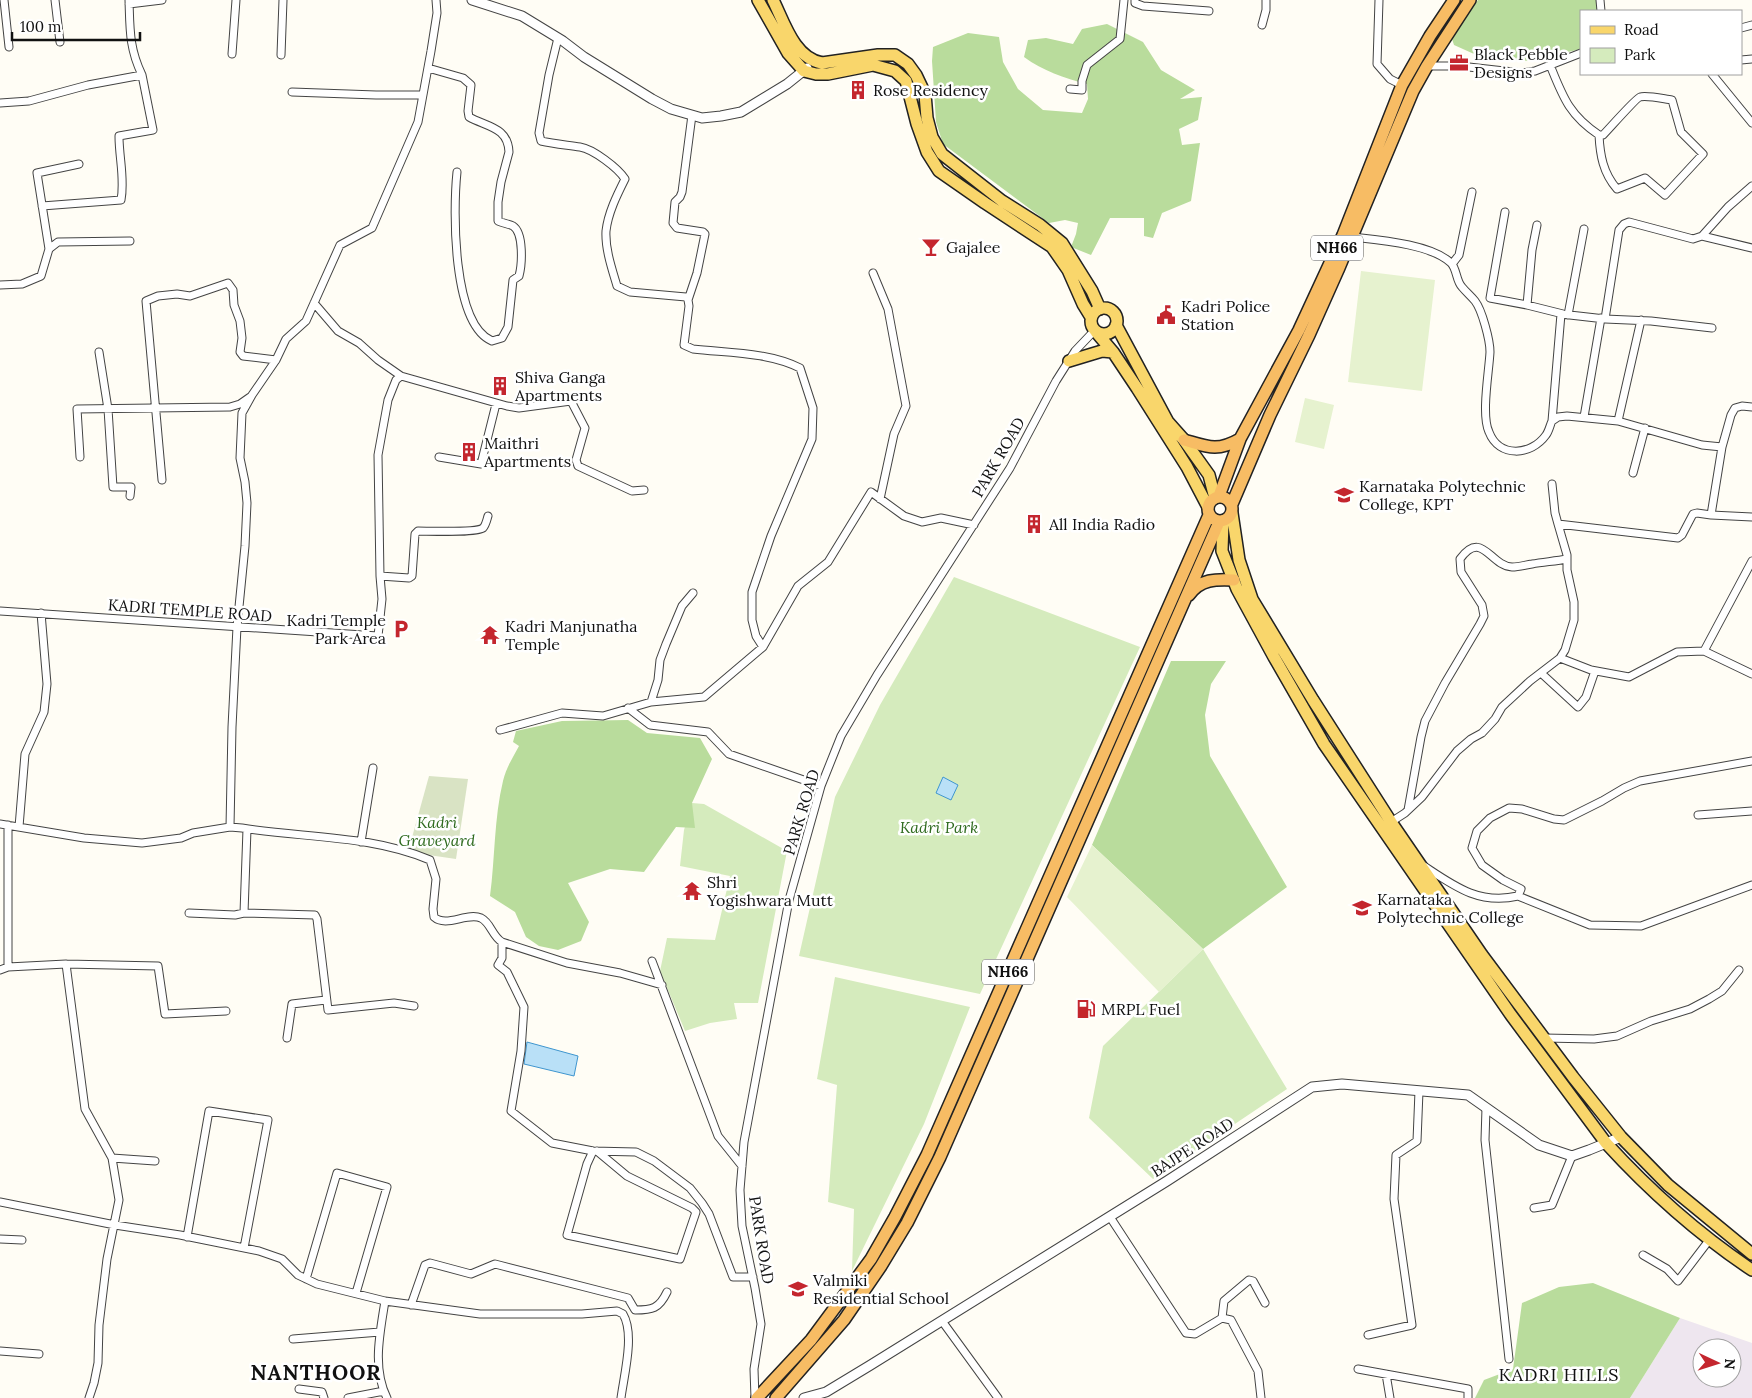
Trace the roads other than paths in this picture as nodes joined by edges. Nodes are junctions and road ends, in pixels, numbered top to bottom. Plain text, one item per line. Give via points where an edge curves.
1 (4, 0) edge
2 (56, 0) edge
3 (162, 0) edge
4 (236, 0) edge
5 (283, 0) edge
6 (436, 0) edge
7 (472, 0) edge
8 (758, 0) edge
9 (773, 0) edge
10 (1124, 0) edge
11 (1134, 0) edge
12 (1266, 0) edge
13 (1379, 0) edge
14 (1454, 0) edge
15 (1470, 0) edge
16 (129, 2) edge
17 (1209, 11) dead end
18 (1262, 25) dead end
19 (558, 38) junction
20 (60, 42) dead end
21 (9, 47) dead end
22 (1580, 53) edge
23 (232, 54) dead end
24 (281, 54) dead end
25 (817, 62) junction
26 (1550, 65) junction
27 (1427, 66) junction
28 (428, 68) junction
29 (804, 70) junction
30 (142, 75) junction
31 (1713, 75) edge
32 (1402, 85) junction
33 (1070, 89) dead end
34 (292, 92) dead end
35 (423, 95) junction
36 (0, 103) edge
37 (692, 115) junction
38 (1752, 123) edge
39 (1599, 134) junction
40 (79, 164) dead end
41 (457, 172) dead end
42 (1752, 186) edge
43 (1472, 192) dead end
44 (42, 206) junction
45 (1505, 212) dead end
46 (1537, 225) dead end
47 (1584, 229) dead end
48 (1702, 236) junction
49 (1352, 237) junction
50 (130, 241) dead end
51 (1752, 248) edge
52 (49, 249) junction
53 (1452, 264) junction
54 (873, 273) dead end
55 (0, 286) edge
56 (688, 300) junction
57 (314, 304) junction
58 (1527, 305) junction
59 (1100, 309) junction
60 (1565, 315) junction
61 (1091, 317) junction
62 (1603, 319) junction
63 (1641, 320) junction
64 (1116, 325) junction
65 (1712, 328) dead end
66 (1095, 332) junction
67 (99, 352) dead end
68 (1113, 352) junction
69 (276, 360) junction
70 (1069, 361) junction
71 (401, 376) junction
72 (252, 395) junction
73 (496, 404) junction
74 (1752, 407) edge
75 (108, 409) junction
76 (157, 409) junction
77 (1584, 417) junction
78 (1552, 420) junction
79 (1618, 421) junction
80 (1645, 428) junction
81 (1240, 439) junction
82 (1184, 440) junction
83 (1722, 448) junction
84 (439, 456) dead end
85 (80, 457) dead end
86 (1633, 473) dead end
87 (162, 480) dead end
88 (1552, 484) dead end
89 (644, 490) dead end
90 (130, 496) dead end
91 (880, 499) junction
92 (1212, 504) junction
93 (1232, 508) junction
94 (1710, 515) junction
95 (488, 516) dead end
96 (1752, 517) edge
97 (1221, 521) junction
98 (1558, 524) junction
99 (974, 525) junction
100 (1567, 560) junction
101 (1752, 561) edge
102 (380, 576) junction
103 (1234, 580) junction
104 (693, 593) dead end
105 (1246, 596) junction
106 (1182, 605) junction
107 (0, 611) edge
108 (41, 613) junction
109 (238, 627) junction
110 (763, 647) junction
111 (1704, 651) junction
112 (1560, 658) junction
113 (1595, 671) junction
114 (1541, 673) junction
115 (1752, 674) edge
116 (651, 702) junction
117 (628, 708) junction
118 (500, 730) dead end
119 (1752, 761) edge
120 (372, 768) dead end
121 (821, 786) junction
122 (1408, 810) junction
123 (1752, 811) edge
124 (1698, 816) dead end
125 (1391, 822) junction
126 (4, 825) edge
127 (19, 827) junction
128 (230, 827) junction
129 (247, 829) junction
130 (361, 842) junction
131 (1409, 856) junction
132 (1752, 885) edge
133 (1518, 896) junction
134 (189, 914) dead end
135 (244, 914) junction
136 (502, 942) junction
137 (652, 961) dead end
138 (66, 964) junction
139 (8, 967) junction
140 (0, 970) edge
141 (1739, 970) dead end
142 (662, 985) junction
143 (326, 1000) junction
144 (414, 1006) dead end
145 (226, 1011) dead end
146 (287, 1038) dead end
147 (1544, 1038) junction
148 (1419, 1091) junction
149 (1486, 1108) junction
150 (1621, 1137) junction
151 (1606, 1143) junction
152 (595, 1151) junction
153 (1572, 1156) junction
154 (112, 1158) junction
155 (155, 1161) dead end
156 (742, 1166) junction
157 (0, 1202) edge
158 (1534, 1208) dead end
159 (1110, 1217) junction
160 (115, 1225) junction
161 (187, 1237) junction
162 (0, 1238) edge
163 (1710, 1239) junction
164 (22, 1240) dead end
165 (244, 1248) junction
166 (1752, 1254) edge
167 (1642, 1255) dead end
168 (1752, 1270) edge
169 (753, 1277) junction
170 (306, 1279) junction
171 (666, 1292) dead end
172 (356, 1293) junction
173 (385, 1300) junction
174 (1265, 1303) dead end
175 (412, 1305) junction
176 (1222, 1318) junction
177 (942, 1321) junction
178 (380, 1332) junction
179 (1368, 1334) dead end
180 (293, 1339) dead end
181 (0, 1351) edge
182 (39, 1354) dead end
183 (1509, 1359) dead end
184 (1358, 1369) dead end
185 (1386, 1374) junction
186 (299, 1389) dead end
187 (386, 1395) edge
188 (88, 1398) edge
189 (324, 1398) edge
190 (348, 1398) edge
191 (621, 1398) edge
192 (756, 1398) edge
193 (776, 1398) edge
194 (804, 1398) edge
195 (998, 1398) edge
196 (1260, 1398) edge
197 (1390, 1398) edge
198 (1468, 1398) edge

1 - 21 street
2 - 20 street
3 - 16 street
4 - 23 street
5 - 24 street
6 - 28 street via 437,13
7 - 19 street via 522,16
8 - 29 main road via 788,53
9 - 25 main road via 792,40
10 - 33 street via 1120,39 1087,65 1082,90
11 - 17 street via 1135,4 1143,6
12 - 18 street
13 - 32 street via 1377,64 1390,79
14 - 32 highway, NH66
15 - 27 highway, NH66
16 - 30 street via 129,34
19 - 37 street via 652,99
19 - 56 street via 539,133 541,141 582,147 620,170 625,179 613,204 606,232 617,286 630,292 686,297
22 - 26 street
25 - 29 street
25 - 59 main road via 894,55 908,64 925,94 932,137 942,154 1062,243
26 - 27 street via 1522,73
26 - 39 street via 1568,107
27 - 49 highway, NH66 via 1413,91
28 - 35 street
28 - 41 street via 463,78 471,85 469,117 504,134 509,145 498,202 498,221 518,231 521,266 519,276 513,280 508,327 502,338 492,342 484,338 474,324 463,295 457,259
29 - 37 street via 742,112 702,118
29 - 61 main road via 828,74 873,65 895,71 906,81 927,152 939,171 1052,247 1068,270
30 - 36 street via 29,101
30 - 44 street via 152,130 120,136 124,186 121,200
31 - 38 street
32 - 81 highway, NH66 via 1342,235 1299,330
34 - 35 street
35 - 57 street via 418,122 372,228 340,245
37 - 56 street via 682,192 675,202 673,222 677,228 705,234
39 - 39 street via 1603,135 1640,97 1672,100 1681,132 1703,154 1665,195 1645,178 1617,189 1601,162
40 - 44 street via 37,173
42 - 48 street
43 - 53 street via 1460,255
44 - 52 street
45 - 58 street via 1490,298
46 - 58 street
47 - 60 street
48 - 51 street
48 - 62 street via 1693,239 1629,222 1624,224 1620,230
49 - 53 street via 1408,245 1434,253
49 - 93 highway, NH66 via 1270,415
50 - 52 street via 58,242
52 - 55 street via 41,276 22,284
53 - 78 street via 1460,286 1476,302 1486,330 1490,349 1486,410 1488,430 1494,443 1503,449 1530,450 1547,434
54 - 91 street via 888,310 906,406 894,434
56 - 110 street via 684,344 693,349 785,360 800,368 813,408 812,439 771,536 752,592 752,620
57 - 69 street via 306,321 286,340
57 - 71 street via 338,331 360,342
58 - 60 street
59 - 61 main road
59 - 64 main road via 1106,308 1114,313
60 - 62 street
60 - 78 street via 1561,314
61 - 66 main road via 1091,327
62 - 63 street
62 - 77 street
63 - 65 street
63 - 79 street
64 - 66 main road via 1110,333
64 - 82 main road via 1168,422
66 - 68 main road
66 - 70 street, PARK ROAD
67 - 75 street
68 - 70 main road via 1102,351
68 - 92 main road
69 - 72 street
69 - 76 street via 243,356 240,352 241,327 233,290 228,282 190,296 158,296 146,301
70 - 99 street, PARK ROAD via 1010,468
71 - 73 street
71 - 102 street via 388,400 378,455
72 - 76 street via 230,407
72 - 109 street via 241,422 240,458 247,503
73 - 84 street via 481,464
73 - 89 street via 518,408 571,401 585,428 576,460 578,466 632,491
74 - 83 street via 1735,408
75 - 76 street
75 - 85 street via 77,409
75 - 90 street via 113,487 131,487
76 - 87 street
77 - 78 street via 1567,416
77 - 79 street
79 - 80 street
80 - 83 street
80 - 86 street
81 - 82 highway via 1216,448
81 - 92 highway, NH66
82 - 92 main road via 1210,475
83 - 94 street
88 - 98 street
91 - 99 street via 904,516 922,522 941,518
91 - 110 street via 871,492 828,562 798,586
92 - 93 highway via 1226,498
92 - 97 highway via 1215,521
92 - 192 highway, NH66 via 923,1164 871,1259 811,1340
93 - 97 highway, NH66 via 1227,519
93 - 105 main road
94 - 96 street
94 - 98 street via 1693,514 1678,538
95 - 102 street via 485,525 466,531 418,531 412,576
97 - 103 main road via 1222,551
97 - 106 highway, NH66
98 - 100 street
99 - 121 street, PARK ROAD via 841,736
100 - 112 street via 1574,620 1572,633
100 - 122 street via 1513,567 1502,565 1480,548 1466,550 1460,559 1461,572 1482,605 1484,616 1425,721
101 - 111 street
102 - 109 street, KADRI TEMPLE ROAD via 382,599 378,636
103 - 105 main road
103 - 106 highway via 1210,580 1194,588
104 - 116 street via 682,606 666,644
105 - 125 main road
105 - 131 main road via 1274,657 1324,744
106 - 193 highway, NH66 via 940,1157 911,1214 844,1320
107 - 108 street, KADRI TEMPLE ROAD
108 - 109 street, KADRI TEMPLE ROAD
108 - 127 street via 47,684 44,712 25,754
109 - 128 street
110 - 116 street via 704,698
111 - 113 street via 1677,652 1629,677
111 - 115 street
112 - 113 street
112 - 114 street
113 - 114 street via 1586,697 1578,707
114 - 122 street via 1502,707 1496,719 1482,733 1458,751
116 - 117 street
117 - 118 street via 603,716 562,713
117 - 121 street via 650,725 708,732 729,754
119 - 133 street via 1640,781 1564,820 1509,808 1490,818 1477,831 1472,848 1482,865 1521,890
120 - 130 street
121 - 156 street, PARK ROAD via 789,900
122 - 125 street
123 - 124 street
125 - 131 main road
126 - 127 street
126 - 139 street
127 - 128 street via 84,838 142,843
128 - 129 street
129 - 130 street
129 - 135 street
130 - 136 street via 397,848 430,860 436,879 434,917 441,921 481,918
131 - 133 street via 1458,889 1480,897 1505,899
131 - 147 main road
131 - 151 main road via 1511,1015
132 - 133 street via 1641,926 1590,925
134 - 135 street
135 - 143 street via 315,915
136 - 142 street
136 - 152 street via 502,958 498,965 507,972 524,1007 511,1111 552,1143
137 - 142 street
138 - 139 street
138 - 145 street via 158,966 165,1014
138 - 154 street via 85,1109
139 - 140 street
141 - 147 street via 1722,991 1709,999 1617,1036
142 - 156 street via 718,1136
143 - 144 street via 328,1010 394,1002
143 - 146 street via 292,1004
147 - 150 main road
148 - 149 street, BAJPE ROAD via 1468,1096
148 - 159 street, BAJPE ROAD via 1342,1084 1312,1087
148 - 179 street via 1416,1141 1396,1155 1394,1199 1412,1325
149 - 153 street, BAJPE ROAD via 1539,1145
149 - 183 street via 1485,1140
150 - 151 street
150 - 166 main road via 1668,1185
151 - 153 street
151 - 163 main road via 1687,1223
152 - 152 street via 587,1164 567,1235 680,1259 696,1212 627,1176
152 - 169 street via 636,1152 690,1188 709,1214 733,1276
153 - 158 street via 1552,1205
154 - 155 street
154 - 160 street via 119,1200
156 - 169 street, PARK ROAD via 742,1226
157 - 160 street
159 - 176 street via 1186,1333 1195,1334
159 - 177 street, BAJPE ROAD
160 - 161 street
160 - 188 street via 106,1259 98,1363
161 - 165 street
161 - 165 street via 209,1111 268,1120
162 - 164 street
163 - 167 street via 1678,1281 1666,1269
163 - 168 main road
165 - 170 street via 282,1259
169 - 192 street, PARK ROAD via 761,1324 754,1369
170 - 172 street
170 - 172 street via 337,1173 387,1187
171 - 175 street via 652,1310 635,1310 628,1298 495,1264 471,1274 430,1262 425,1265
172 - 173 street
173 - 175 street
173 - 178 street
174 - 176 street via 1253,1281 1249,1280 1224,1301
175 - 191 street via 480,1314 617,1311 627,1320 628,1340
176 - 196 street via 1231,1320 1249,1352 1258,1371
177 - 194 street, BAJPE ROAD via 826,1392
177 - 195 street
178 - 180 street
178 - 187 street via 378,1358
181 - 182 street
184 - 185 street
185 - 197 street
185 - 198 street via 1468,1389
186 - 189 street via 322,1392
187 - 190 street

